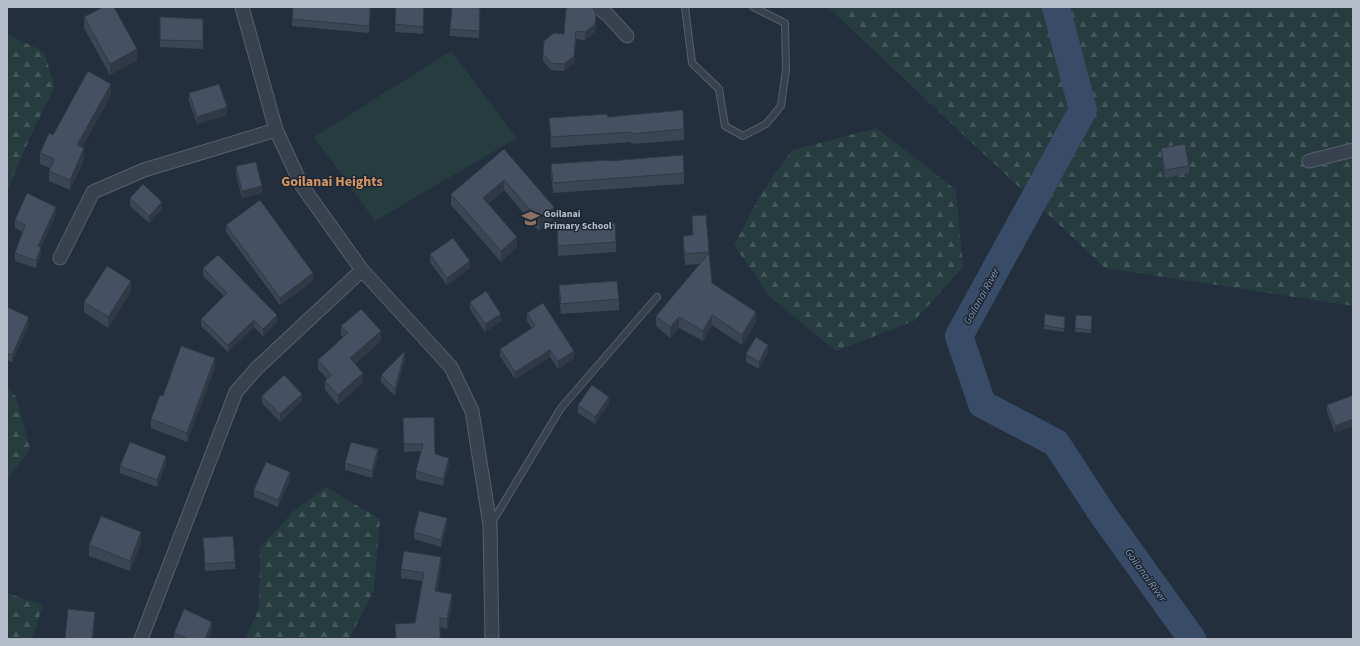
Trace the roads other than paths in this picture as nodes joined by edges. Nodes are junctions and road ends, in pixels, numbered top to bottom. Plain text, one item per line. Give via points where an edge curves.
1 (242, 7) edge
2 (597, 7) edge
3 (685, 7) edge
4 (753, 7) edge
5 (627, 36) dead end
6 (276, 130) junction
7 (1353, 150) edge
8 (1310, 161) dead end
9 (60, 258) dead end
10 (362, 270) junction
11 (656, 297) dead end
12 (490, 525) junction
13 (141, 639) edge
14 (492, 639) edge

1 - 6 street
2 - 5 street
3 - 4 lane via 692,63 719,89 725,126 743,136 766,124 781,106 786,69 785,23
6 - 9 street via 144,170 93,192
6 - 10 street via 302,186
7 - 8 street
10 - 12 street via 450,367 472,411
10 - 13 street via 257,368 236,392
11 - 12 lane via 561,408
12 - 14 street

